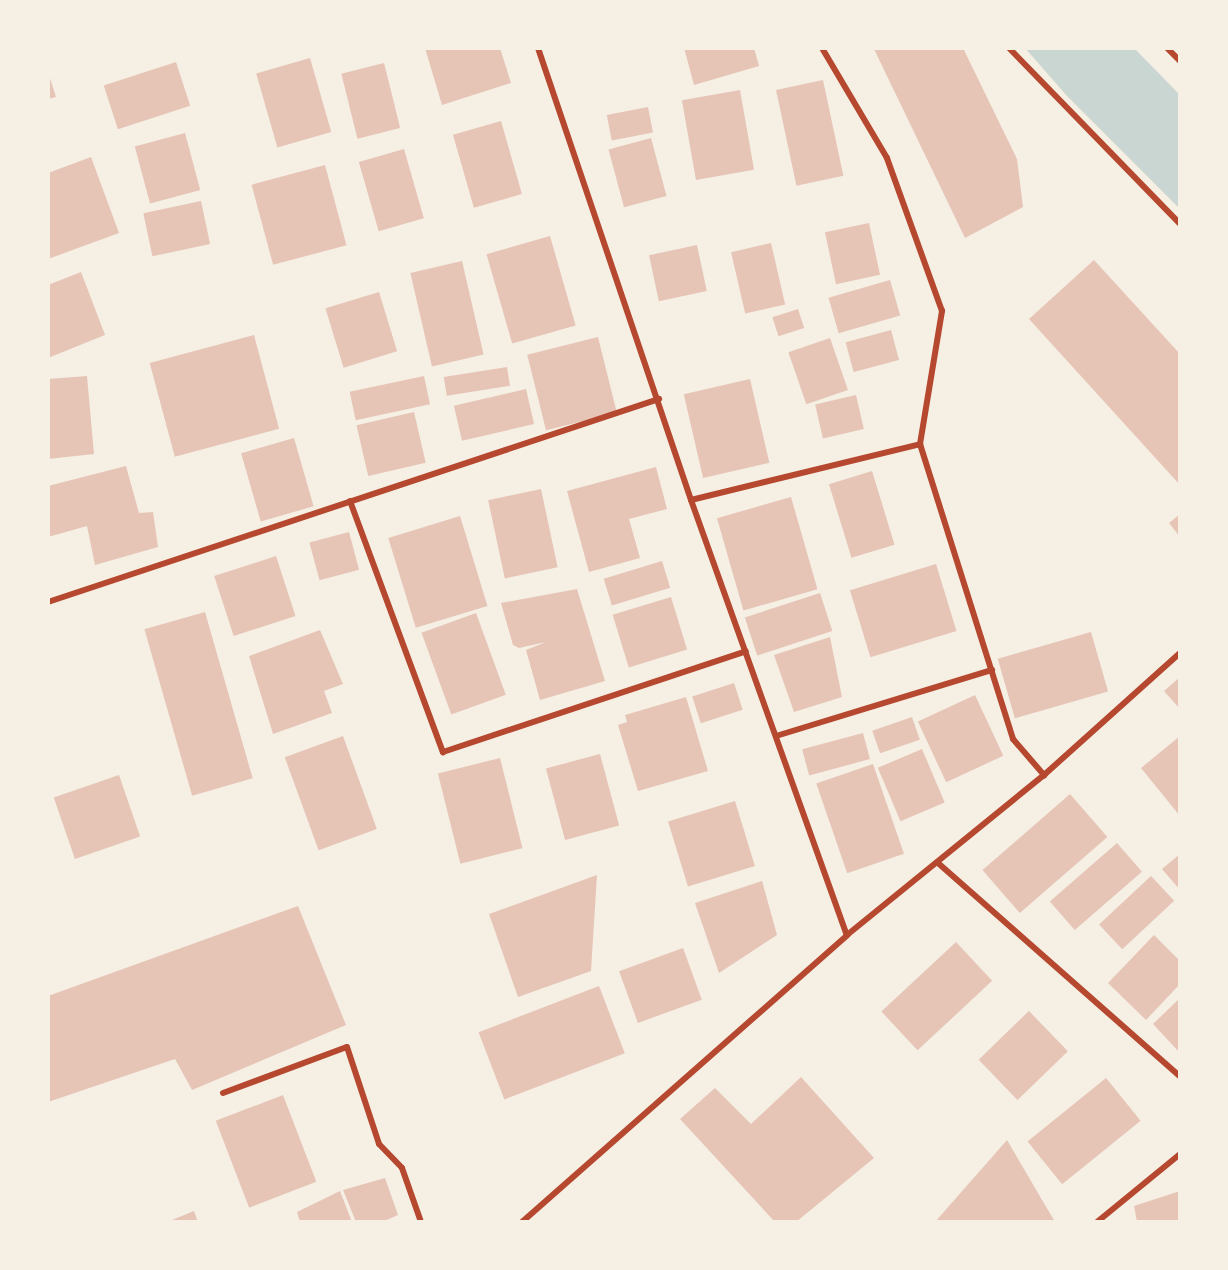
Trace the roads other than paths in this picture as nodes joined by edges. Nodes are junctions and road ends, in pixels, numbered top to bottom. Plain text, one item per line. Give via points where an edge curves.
1 (538, 48) edge
2 (822, 48) edge
3 (1009, 48) edge
4 (1167, 48) edge
5 (1180, 61) edge
6 (1180, 225) edge
7 (659, 399) junction
8 (920, 444) junction
9 (691, 500) junction
10 (350, 501) junction
11 (48, 602) edge
12 (746, 651) junction
13 (1180, 653) edge
14 (992, 670) junction
15 (776, 735) junction
16 (1044, 776) junction
17 (938, 862) junction
18 (847, 935) junction
19 (1180, 1076) edge
20 (223, 1093) dead end
21 (1180, 1154) edge
22 (421, 1222) edge
23 (522, 1222) edge
24 (1097, 1222) edge

1 - 7 street
2 - 8 street via 887,158 942,310
3 - 6 street
4 - 5 street
7 - 9 street
7 - 10 street
8 - 9 street
8 - 14 street
9 - 12 street
10 - 11 street
10 - 12 street via 443,752
12 - 15 street
13 - 16 street
14 - 15 street
14 - 16 street via 1013,739
15 - 18 street
16 - 17 street
17 - 18 street
17 - 19 street
18 - 23 street
20 - 22 street via 347,1047 379,1144 402,1168
21 - 24 street

